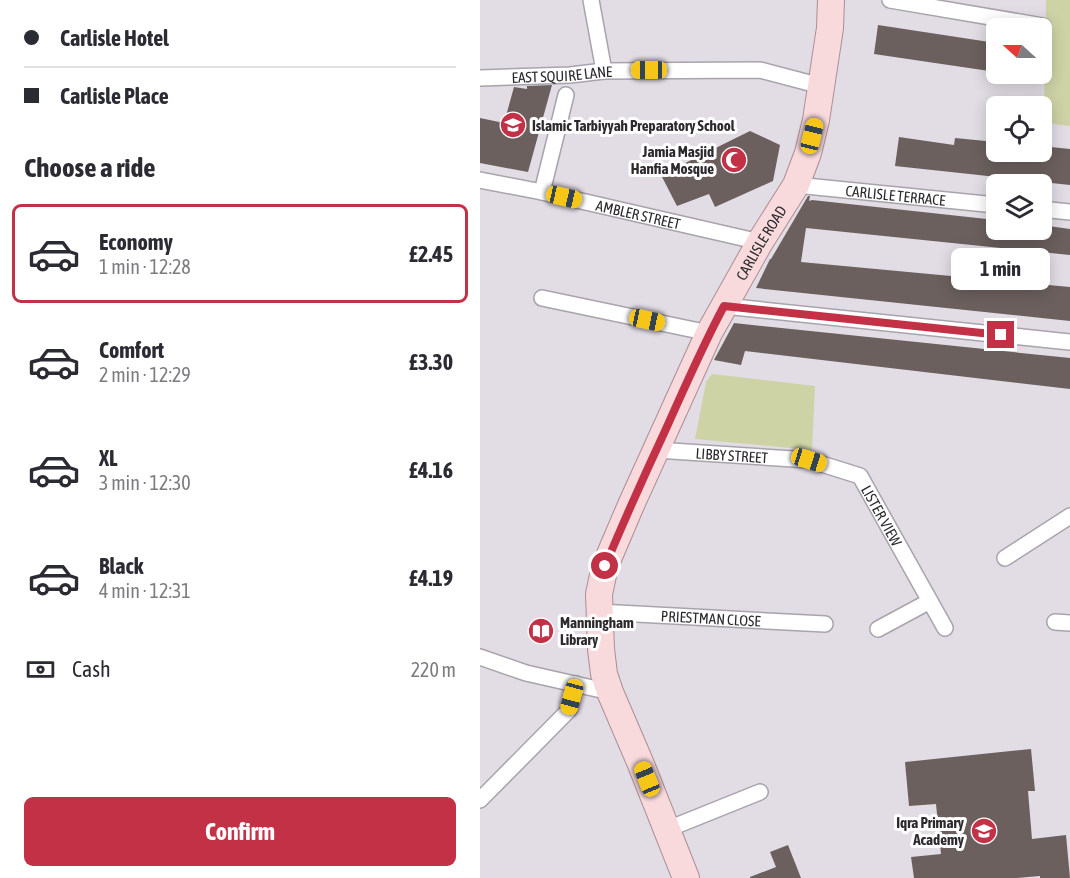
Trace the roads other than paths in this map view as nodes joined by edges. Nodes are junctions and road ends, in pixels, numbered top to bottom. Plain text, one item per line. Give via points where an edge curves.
1 (591, 0) edge
2 (831, 0) edge
3 (890, 0) edge
4 (996, 18) edge
5 (604, 71) junction
6 (480, 78) edge
7 (821, 86) junction
8 (566, 95) dead end
9 (480, 180) edge
10 (796, 185) junction
11 (542, 192) junction
12 (986, 204) edge
13 (1052, 210) edge
14 (1070, 212) edge
15 (760, 242) junction
16 (542, 298) dead end
17 (724, 306) junction
18 (709, 333) junction
19 (1070, 342) edge
20 (656, 450) junction
21 (809, 460) joint
22 (1070, 516) edge
23 (1005, 558) dead end
24 (930, 601) junction
25 (599, 612) junction
26 (825, 624) dead end
27 (945, 628) dead end
28 (878, 629) dead end
29 (480, 657) edge
30 (576, 684) junction
31 (610, 692) junction
32 (760, 792) dead end
33 (480, 800) edge
34 (668, 829) junction
35 (683, 877) edge

1 - 5 street
2 - 7 main road, CARLISLE ROAD
3 - 4 street
5 - 6 street, EAST SQUIRE LANE
5 - 7 street, EAST SQUIRE LANE via 760,70
7 - 10 main road, CARLISLE ROAD via 808,153
8 - 11 street
9 - 11 street, AMBLER STREET
10 - 12 street, CARLISLE TERRACE
10 - 15 main road, CARLISLE ROAD
11 - 15 street, AMBLER STREET
13 - 14 street
15 - 17 main road, CARLISLE ROAD
16 - 18 street
17 - 18 main road, CARLISLE ROAD
17 - 19 street
18 - 20 main road, CARLISLE ROAD
20 - 21 street, LIBBY STREET
20 - 25 main road, CARLISLE ROAD via 605,566
21 - 24 street, LISTER VIEW via 860,476
22 - 23 street
24 - 27 street, LISTER VIEW
24 - 28 street
25 - 26 street, PRIESTMAN CLOSE
25 - 31 main road, CARLISLE ROAD via 604,674
29 - 30 street
30 - 31 street
30 - 33 street via 569,710
31 - 34 main road, CARLISLE ROAD
32 - 34 street
34 - 35 main road, CARLISLE ROAD

